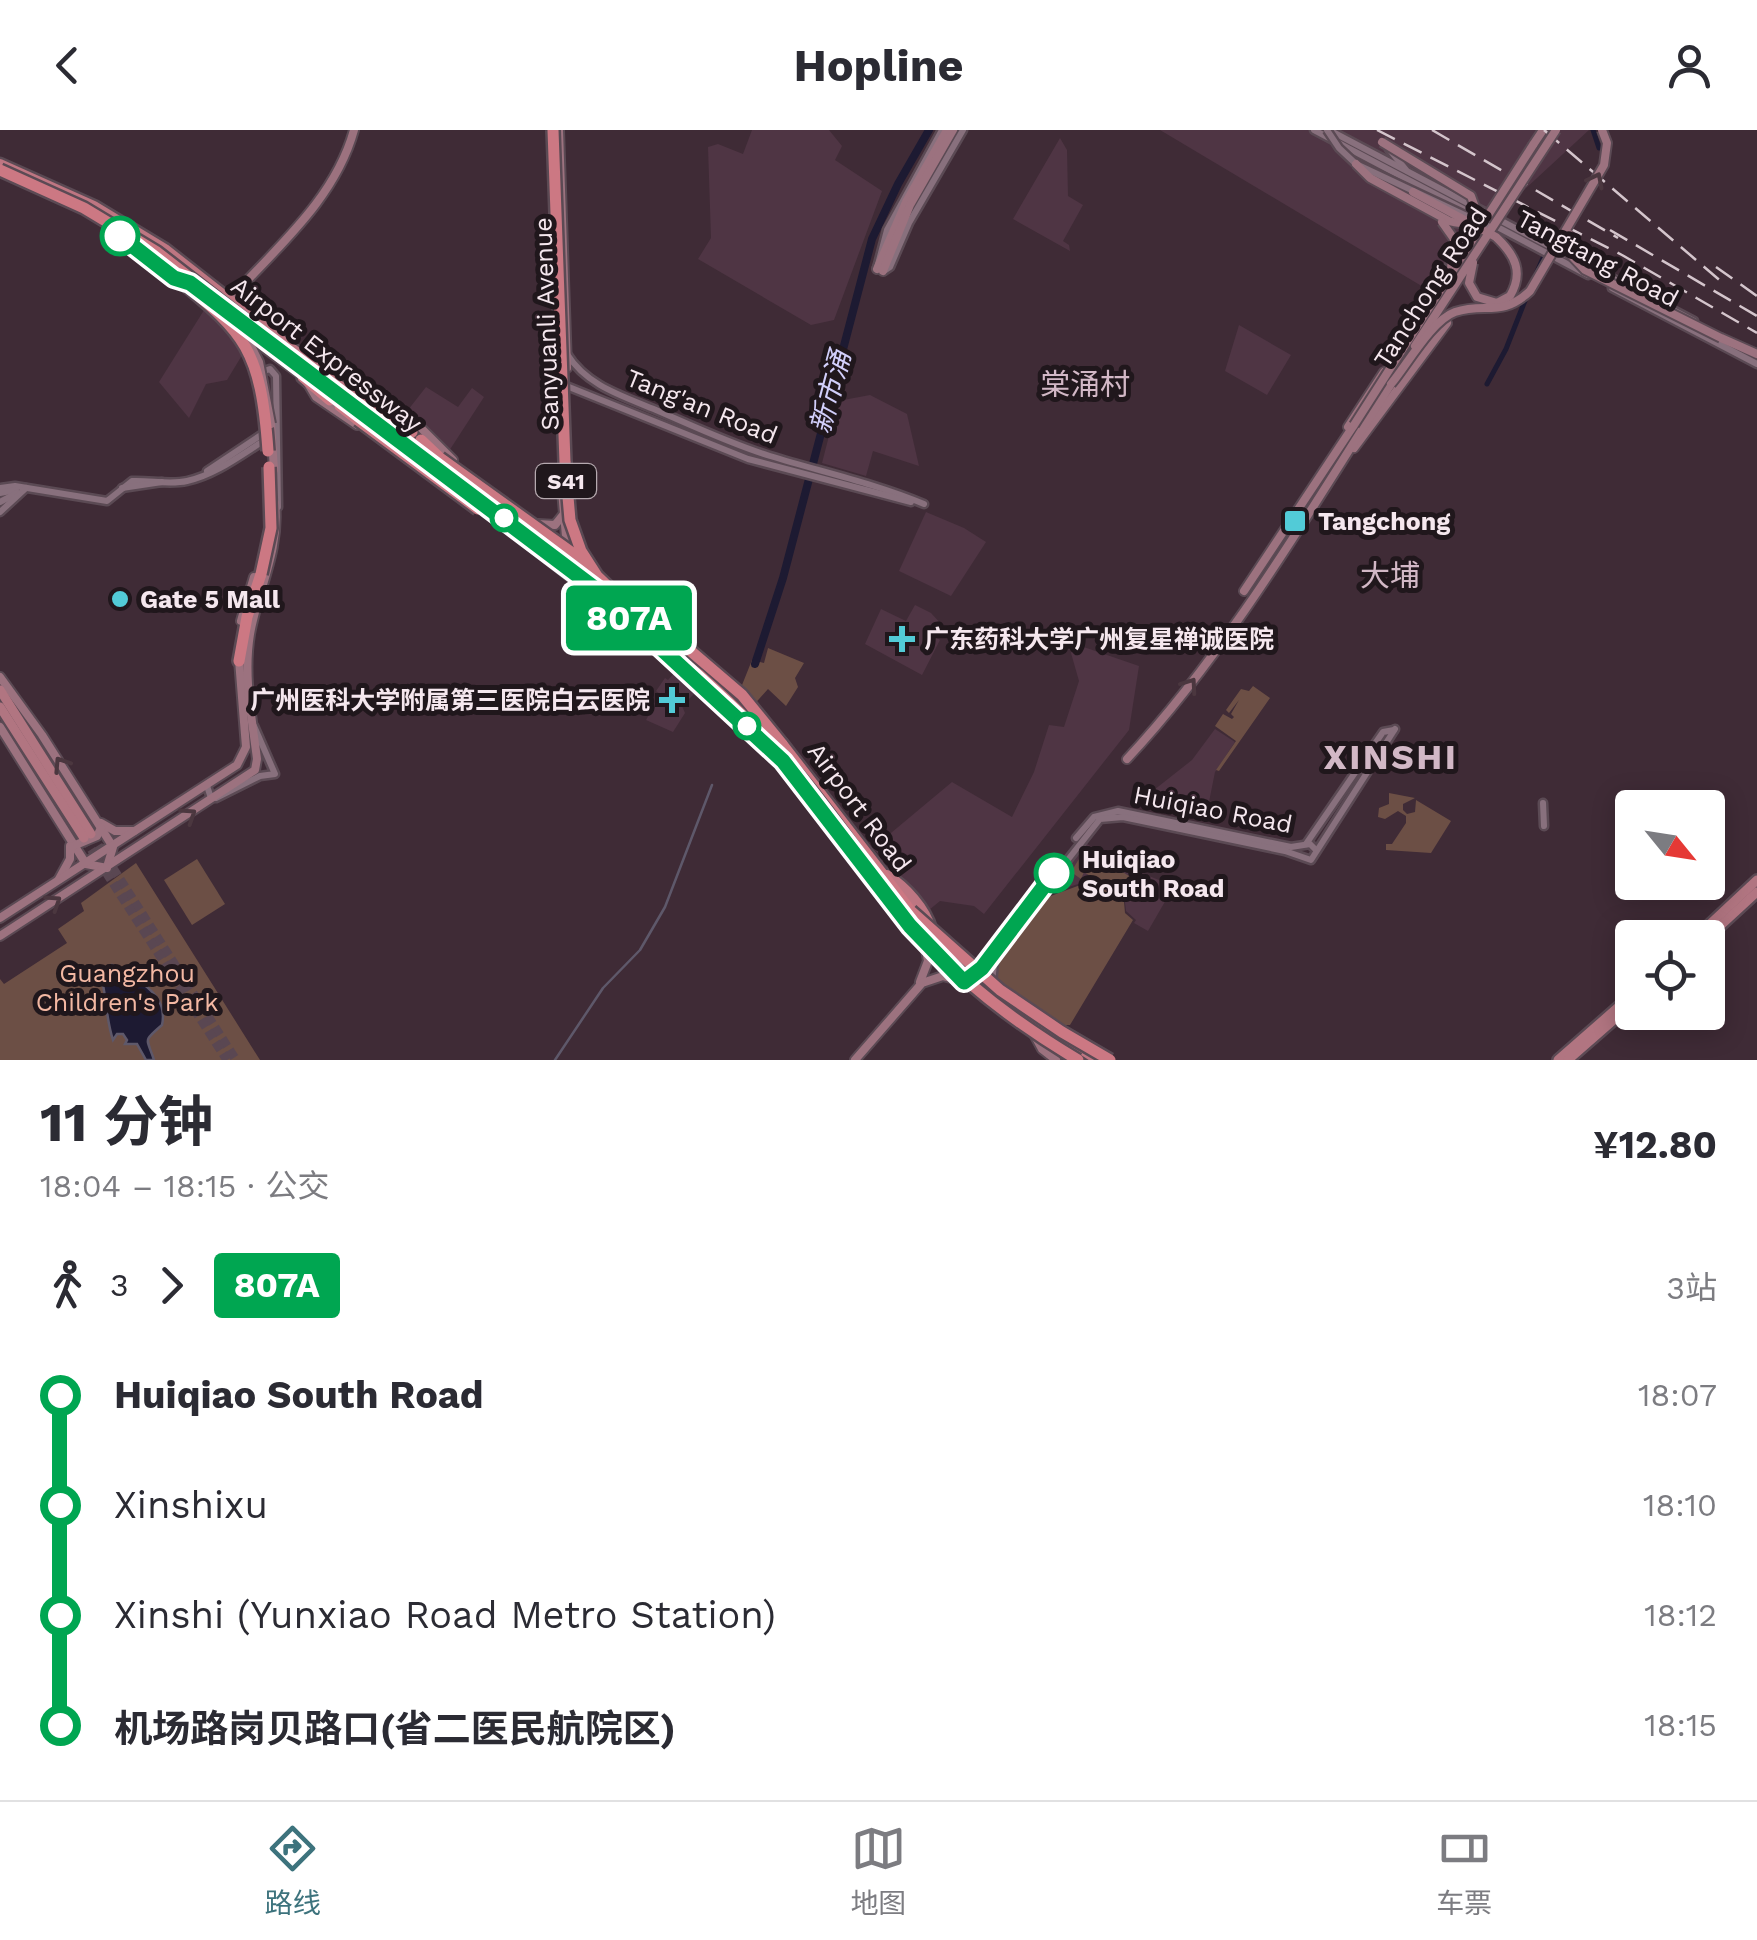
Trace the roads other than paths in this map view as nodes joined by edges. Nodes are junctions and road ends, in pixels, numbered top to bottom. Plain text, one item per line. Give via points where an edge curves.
1 (352, 130) edge
2 (554, 130) edge
3 (947, 130) edge
4 (963, 130) edge
5 (1314, 130) edge
6 (1328, 130) edge
7 (1542, 130) edge
8 (1556, 130) edge
9 (1602, 130) edge
10 (1382, 142) joint
11 (1337, 143) junction
12 (1356, 164) junction
13 (0, 170) edge
14 (1407, 172) junction
15 (1412, 192) junction
16 (1432, 212) junction
17 (1576, 216) junction
18 (1454, 218) junction
19 (106, 219) junction
20 (127, 224) junction
21 (1501, 230) junction
22 (1486, 238) junction
23 (1503, 244) junction
24 (1538, 244) junction
25 (1551, 251) junction
26 (880, 270) junction
27 (192, 280) junction
28 (1440, 290) junction
29 (224, 300) junction
30 (1422, 308) joint
31 (1447, 323) dead end
32 (567, 354) junction
33 (1757, 354) edge
34 (295, 362) junction
35 (1757, 364) edge
36 (303, 377) junction
37 (256, 382) junction
38 (563, 384) junction
39 (1391, 384) junction
40 (276, 385) junction
41 (372, 409) junction
42 (1358, 428) junction
43 (266, 441) junction
44 (412, 452) junction
45 (1333, 463) junction
46 (268, 467) dead end
47 (798, 468) junction
48 (818, 474) junction
49 (27, 488) junction
50 (0, 491) edge
51 (0, 502) edge
52 (518, 509) junction
53 (0, 512) edge
54 (563, 515) junction
55 (508, 522) junction
56 (273, 525) junction
57 (542, 527) junction
58 (574, 532) junction
59 (536, 541) junction
60 (567, 548) junction
61 (548, 550) junction
62 (560, 565) junction
63 (575, 570) junction
64 (590, 576) junction
65 (1244, 591) dead end
66 (239, 661) junction
67 (0, 677) edge
68 (0, 690) edge
69 (736, 697) junction
70 (0, 707) edge
71 (252, 722) junction
72 (0, 727) edge
73 (782, 744) junction
74 (1127, 760) dead end
75 (207, 786) junction
76 (216, 798) junction
77 (1542, 803) dead end
78 (1113, 814) junction
79 (99, 824) junction
80 (147, 824) junction
81 (1544, 826) dead end
82 (68, 837) junction
83 (73, 846) junction
84 (1305, 846) junction
85 (113, 847) junction
86 (1316, 851) junction
87 (1302, 857) junction
88 (86, 864) junction
89 (107, 868) junction
90 (1757, 880) edge
91 (54, 884) junction
92 (1757, 892) edge
93 (911, 912) junction
94 (0, 918) edge
95 (1714, 920) edge
96 (1725, 921) edge
97 (0, 936) edge
98 (926, 936) junction
99 (996, 951) junction
100 (968, 979) junction
101 (996, 992) junction
102 (1615, 1011) edge
103 (1615, 1018) edge
104 (1055, 1034) junction
105 (1036, 1036) junction
106 (1569, 1056) edge
107 (854, 1060) edge
108 (1056, 1060) edge
109 (1066, 1060) edge
110 (1076, 1060) edge
111 (1096, 1060) edge
112 (1110, 1060) edge
113 (1118, 1060) edge
114 (1556, 1060) edge

1 - 29 main road via 329,189
2 - 32 main road, Sanyuanli Avenue
2 - 38 main road, Sanyuanli Avenue
2 - 73 highway, S41, bridge via 565,476 577,540 618,599
3 - 26 main road
3 - 26 street via 902,200 880,250
4 - 26 street via 890,267
5 - 11 street, Tangtang Road
6 - 12 street, bridge
6 - 14 street, Tangtang Road
7 - 28 main road, Tanchong Road, bridge
8 - 22 main road, Tanchong Road, bridge
17 -> 9 main road, bridge via 1606,159
10 - 14 street
10 - 16 main road, bridge via 1475,204 1463,223
11 - 18 street via 1364,170
11 - 21 street, Tangtang Road
12 - 15 street, bridge
12 - 16 main road, bridge
13 - 19 highway, Airport Expressway, bridge
13 - 20 highway via 68,193
13 - 27 highway via 139,243
14 - 24 street, Tangtang Road
15 - 21 street, bridge
15 - 23 main road, bridge
16 - 28 main road, bridge via 1454,240 1453,263
17 - 33 main road, bridge via 1567,243 1574,262
17 - 39 main road, bridge via 1520,300 1444,317
18 - 23 street
18 - 30 street via 1466,238
19 - 43 highway, bridge via 242,337 262,386
19 - 62 highway, Airport Expressway, bridge via 188,274
20 - 27 main road
20 - 29 highway
21 - 24 street, Tangtang Road
22 - 23 main road, bridge via 1470,283 1489,303 1504,300 1516,284 1515,261
22 - 39 main road, Tanchong Road, bridge
24 - 25 street, Tangtang Road
25 - 33 street, Tangtang Road
25 - 35 street, Tangtang Road
27 - 29 highway
27 - 56 main road, bridge via 227,306 264,376
28 - 42 main road, Tanchong Road, bridge
29 - 34 highway
29 - 36 main road via 250,338
29 - 37 main road
29 - 41 highway
30 - 45 main road
31 - 45 main road via 1362,441
32 - 38 main road, Sanyuanli Avenue
32 - 47 street, Tang'an Road via 580,372 609,390
34 - 36 main road
34 - 44 highway, Airport Road
36 - 40 street via 286,372
36 - 44 main road via 339,415 396,453
36 - 62 highway, bridge
37 - 40 street via 270,369
37 - 43 main road
38 - 47 street, Tang'an Road via 748,459
38 - 54 main road, Sanyuanli Avenue
38 - 58 main road, Sanyuanli Avenue
39 - 42 main road, Tanchong Road
40 - 56 street
41 - 52 main road via 414,422
41 - 69 highway, bridge via 574,560
41 - 73 highway, bridge via 417,436 676,636 747,700
42 - 45 main road, Tanchong Road
43 - 49 street via 190,480 121,488 105,501
43 - 56 main road
44 - 55 highway, Airport Road
45 - 65 main road
74 -> 45 main road via 1170,713
46 - 66 highway, bridge via 270,528
47 - 48 street, Tang'an Road
48 - 48 street, Tang'an Road via 924,504 890,490
49 - 50 street
49 - 51 street
49 - 53 street
52 - 55 highway
52 - 57 main road
54 - 57 main road via 554,526
54 - 60 main road, Sanyuanli Avenue
55 - 59 highway, Airport Road
56 - 66 main road via 242,613
56 - 71 main road via 273,552 249,642
57 - 59 highway via 545,538
57 - 60 main road
58 - 60 main road
58 - 64 main road, Sanyuanli Avenue
59 - 61 highway, Airport Road
60 - 61 main road
60 - 63 main road, Sanyuanli Avenue
60 - 64 main road
61 - 63 highway, Airport Road
62 - 98 highway, Airport Expressway, bridge via 750,723
63 - 64 highway, Airport Road
64 - 69 main road, Airport Road
64 - 98 highway, Airport Road via 783,761
66 - 75 main road via 244,754
79 -> 67 main road
68 - 70 main road via 88,836
69 - 98 highway, Airport Road via 797,756 887,875 922,910
71 - 76 main road via 255,770
71 - 76 street via 275,774
72 - 82 main road
73 - 93 highway, S41, bridge
75 - 76 street
75 - 80 main road
89 -> 76 main road
77 - 81 street
78 - 84 street, Huiqiao Road
78 - 87 street, Huiqiao Road
78 - 99 street via 1090,828
78 - 100 street via 1099,814 1087,824
79 - 80 main road via 121,832
79 - 83 main road via 96,836
79 - 85 main road
80 - 85 main road
82 - 83 main road
82 - 91 main road via 70,859
83 - 88 main road
84 - 86 street
84 - 86 street via 1384,732 1396,730
84 - 87 street
85 - 88 main road
85 - 89 main road
86 - 87 street via 1311,860
88 - 89 main road
88 - 91 main road
97 -> 89 main road
90 - 95 main road
91 - 94 main road
92 - 96 main road
93 - 111 highway, S41, bridge via 987,988
93 - 112 highway, bridge via 1000,990
98 - 100 highway, Airport Road
98 - 107 main road via 928,961 920,982
98 - 109 highway, bridge via 987,1006
98 - 110 highway, Airport Expressway, bridge via 984,995
99 - 100 street
99 - 101 street
100 - 101 highway, Airport Road
100 - 105 highway, Airport Road
100 - 107 main road via 943,976 922,983
101 - 104 highway, Airport Road
102 - 106 main road
103 - 106 main road
104 - 111 highway, Airport Road
104 - 113 main road via 1076,1037
105 - 108 main road
105 - 110 highway, Airport Road
106 - 114 main road

